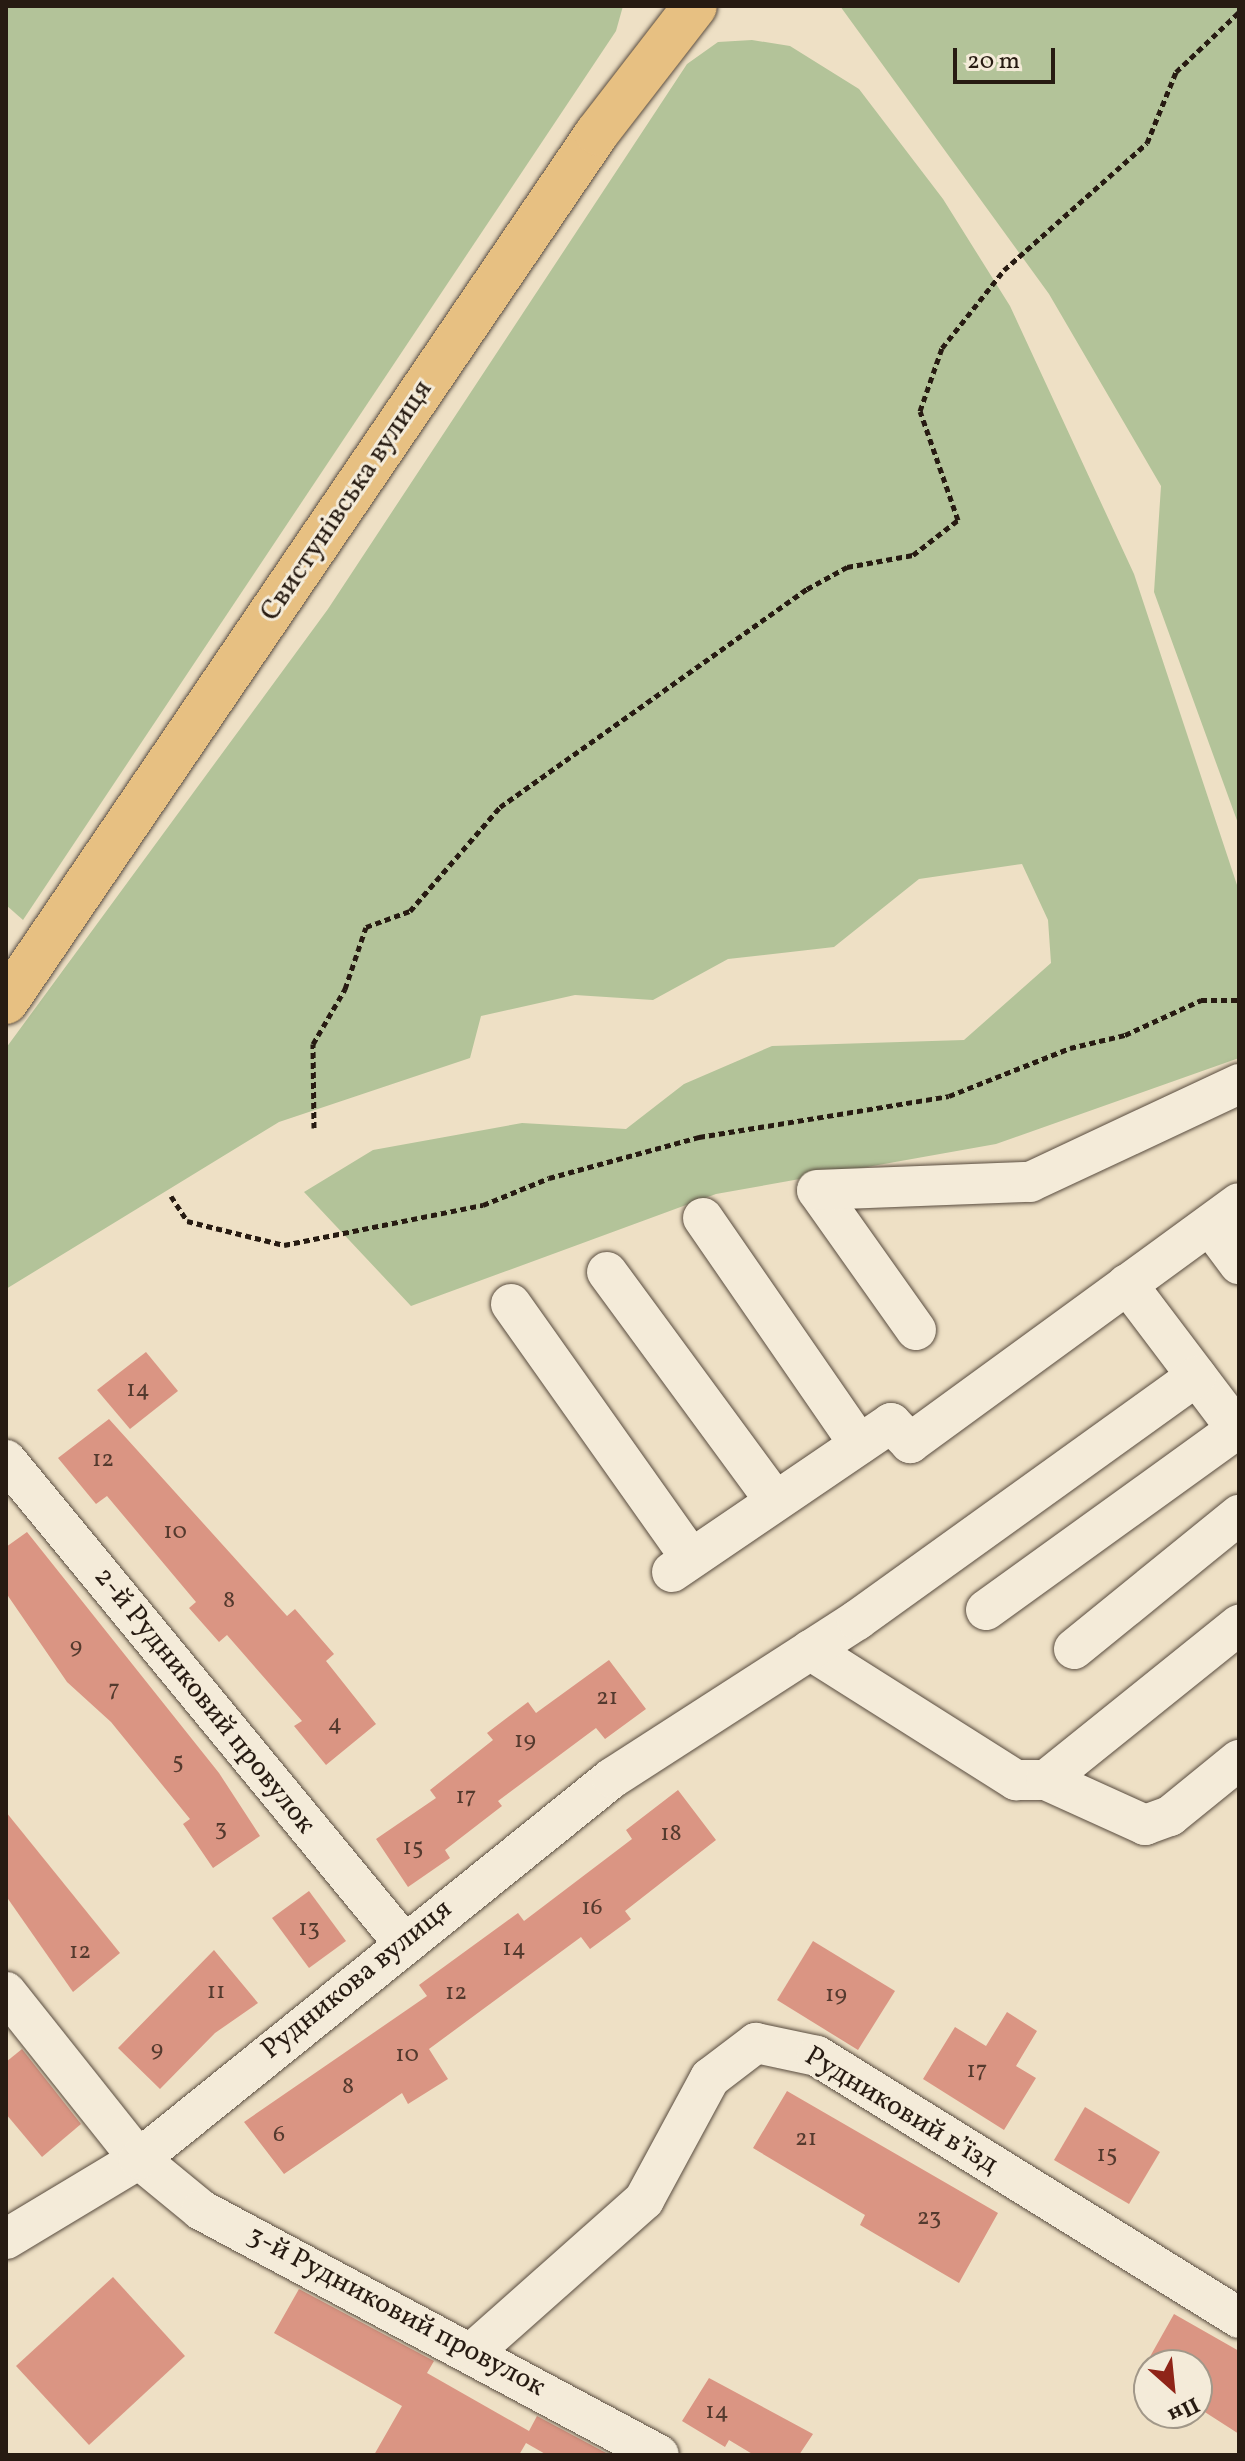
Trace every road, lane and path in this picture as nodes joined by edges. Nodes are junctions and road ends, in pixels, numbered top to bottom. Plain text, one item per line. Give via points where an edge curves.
1 (692, 8) edge
2 (1239, 12) edge
3 (8, 994) edge
4 (1239, 1000) edge
5 (1239, 1084) edge
6 (314, 1128) dead end
7 (171, 1196) dead end
8 (1224, 1214) edge
9 (703, 1218) dead end
10 (1239, 1264) edge
11 (607, 1272) dead end
12 (1127, 1284) junction
13 (511, 1304) dead end
14 (916, 1330) dead end
15 (1197, 1376) junction
16 (1238, 1430) edge
17 (859, 1444) junction
18 (6, 1460) edge
19 (775, 1501) junction
20 (1239, 1515) edge
21 (986, 1610) dead end
22 (1239, 1625) edge
23 (1074, 1649) dead end
24 (810, 1650) junction
25 (1239, 1760) edge
26 (1046, 1780) junction
27 (402, 1941) junction
28 (6, 1992) edge
29 (139, 2159) junction
30 (6, 2239) edge
31 (1239, 2318) edge
32 (474, 2351) junction
33 (659, 2455) edge

1 - 3 main road, Свистунівська вулиця via 597,133
2 - 6 path via 1176,72 1147,143 1004,270 942,348 920,411 958,520 913,555 847,567 807,589 500,807 410,911 366,927 345,989 313,1044
4 - 7 path via 1201,1000 1125,1035 1070,1048 949,1096 699,1137 549,1178 483,1205 284,1245 187,1221
5 - 14 street via 1030,1182 817,1190
8 - 10 street
8 - 12 street
9 - 17 street
11 - 19 street
12 - 15 street
12 - 17 street via 910,1443 891,1423
13 - 19 street via 682,1565
15 - 16 street
15 - 24 street, Рудникова вулиця
16 - 21 street
17 - 19 street
18 - 27 street, 2-й Рудниковий провулок
20 - 23 street
22 - 26 street
24 - 26 street via 1016,1780
24 - 27 street, Рудникова вулиця via 612,1778
25 - 26 street via 1170,1816 1145,1825
27 - 29 street, Рудникова вулиця
28 - 29 street, 3-й Рудниковий провулок
29 - 30 street, Рудникова вулиця
29 - 32 street, 3-й Рудниковий провулок via 201,2210
31 - 32 street, Рудниковий в’їзд via 817,2056 756,2043 710,2078 644,2200
32 - 33 street, 3-й Рудниковий провулок

